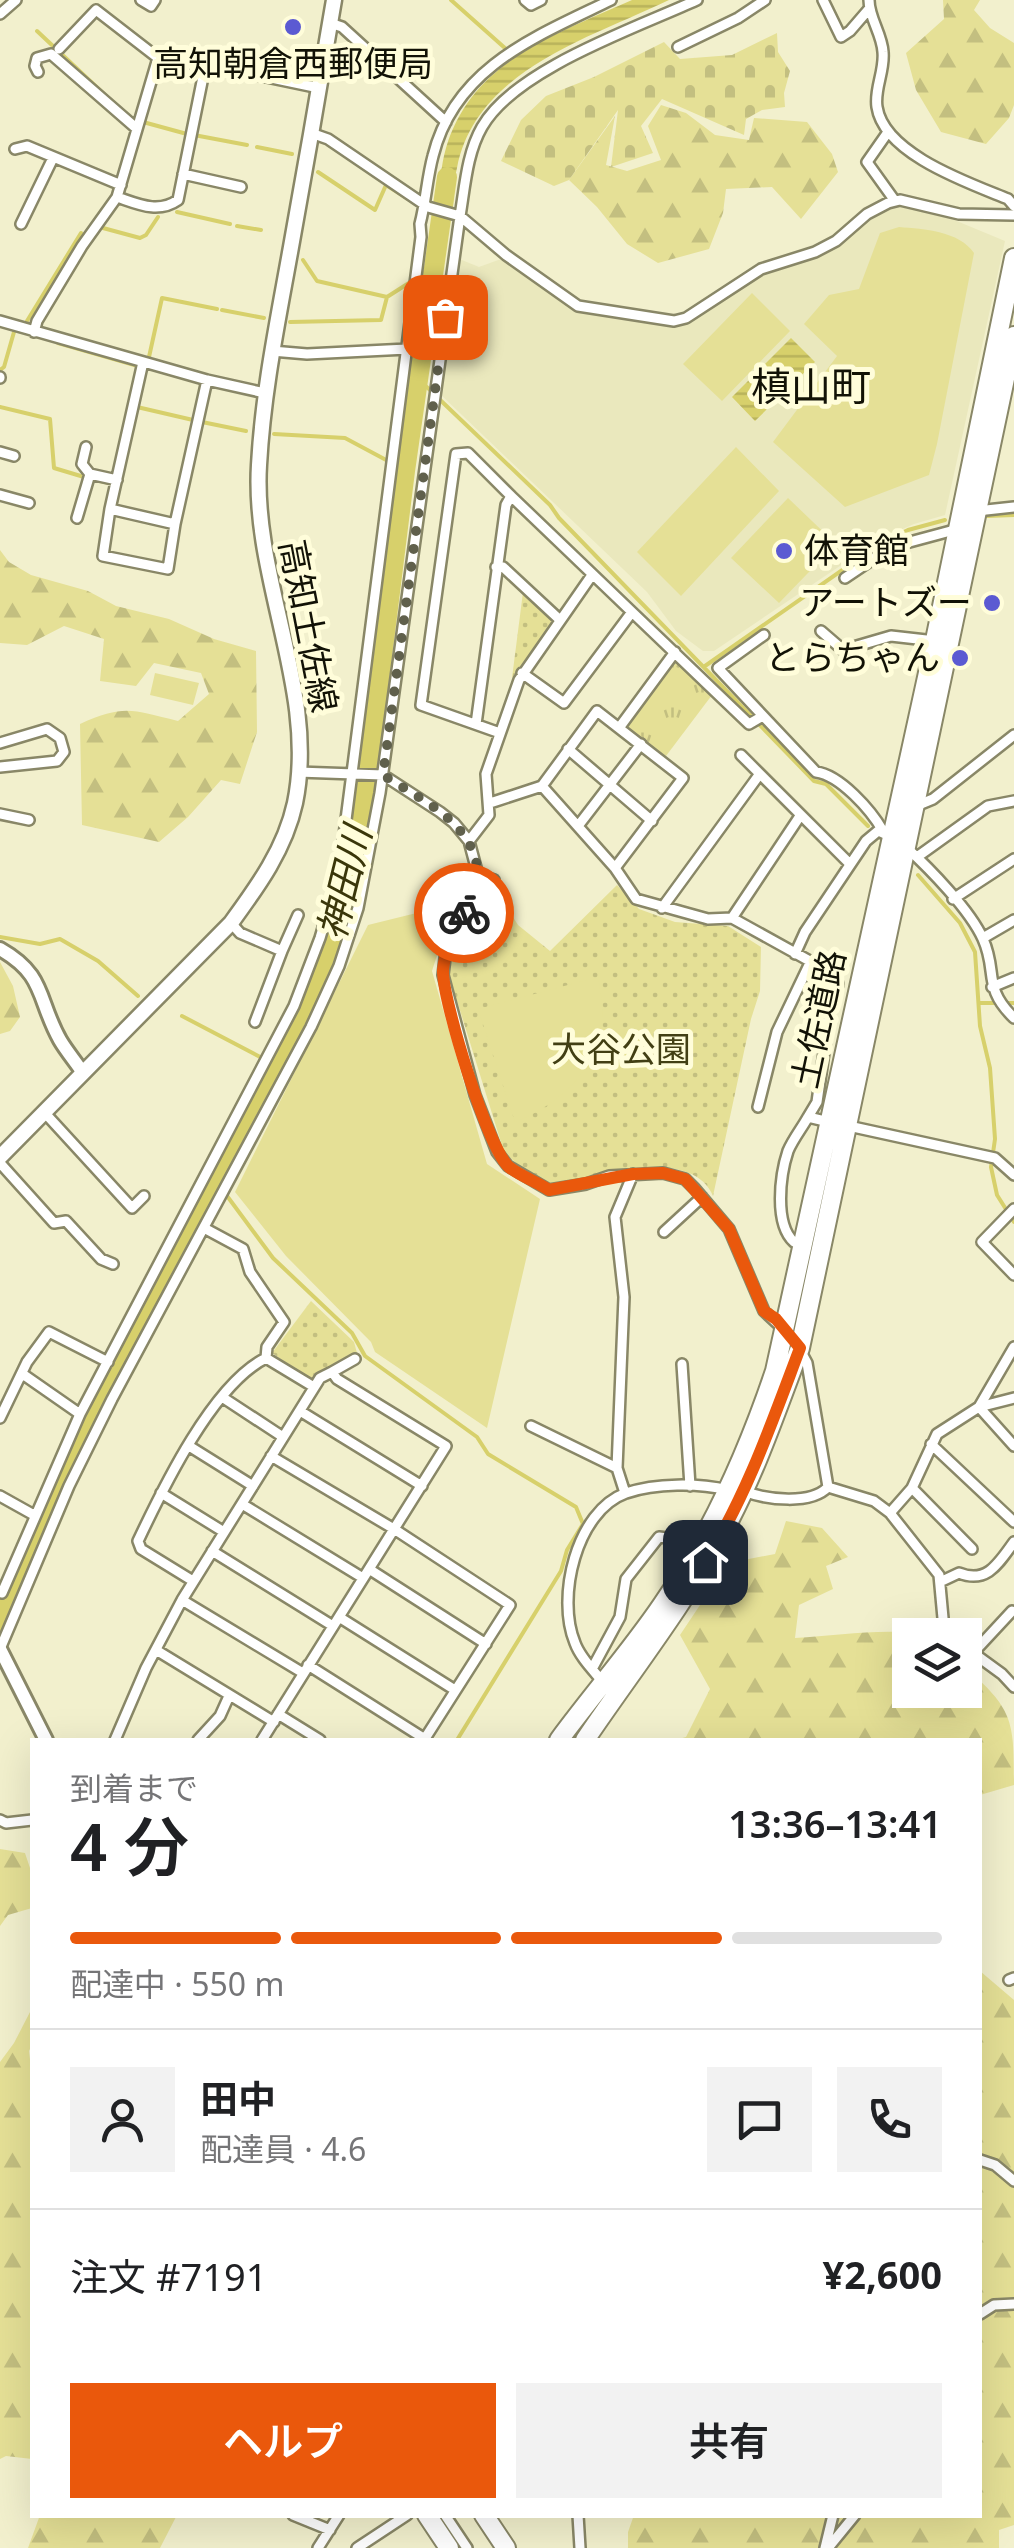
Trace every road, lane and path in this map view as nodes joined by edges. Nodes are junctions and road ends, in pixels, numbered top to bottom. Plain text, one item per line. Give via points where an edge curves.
1 (16, 0) edge
2 (141, 0) edge
3 (155, 0) edge
4 (334, 0) edge
5 (525, 0) edge
6 (541, 0) edge
7 (611, 0) edge
8 (697, 0) edge
9 (765, 0) edge
10 (823, 0) edge
11 (869, 4) edge
12 (0, 14) edge
13 (330, 22) junction
14 (678, 47) dead end
15 (59, 49) dead end
16 (158, 58) junction
17 (205, 68) junction
18 (38, 72) dead end
19 (319, 88) junction
20 (446, 122) junction
21 (136, 128) junction
22 (888, 132) junction
23 (312, 134) junction
24 (15, 149) dead end
25 (53, 158) junction
26 (184, 174) junction
27 (121, 185) junction
28 (242, 187) dead end
29 (117, 197) junction
30 (895, 202) junction
31 (427, 206) junction
32 (1014, 206) edge
33 (1014, 214) edge
34 (458, 215) junction
35 (21, 224) dead end
36 (1014, 258) edge
37 (0, 321) edge
38 (34, 332) junction
39 (1014, 336) edge
40 (407, 348) junction
41 (272, 350) junction
42 (143, 362) junction
43 (207, 380) junction
44 (264, 393) junction
45 (86, 447) dead end
46 (0, 452) edge
47 (14, 456) dead end
48 (90, 474) junction
49 (117, 480) junction
50 (0, 495) edge
51 (512, 496) junction
52 (29, 504) dead end
53 (1014, 507) edge
54 (110, 510) junction
55 (977, 511) junction
56 (77, 518) dead end
57 (175, 524) junction
58 (958, 529) junction
59 (496, 567) junction
60 (592, 575) junction
61 (845, 578) dead end
62 (632, 612) junction
63 (560, 620) junction
64 (822, 630) dead end
65 (764, 635) dead end
66 (935, 641) junction
67 (675, 652) junction
68 (522, 674) junction
69 (759, 719) junction
70 (476, 724) junction
71 (619, 728) junction
72 (500, 733) junction
73 (1014, 735) edge
74 (0, 744) edge
75 (641, 744) junction
76 (568, 749) junction
77 (741, 755) dead end
78 (0, 768) edge
79 (298, 772) junction
80 (356, 772) junction
81 (381, 774) junction
82 (759, 775) junction
83 (610, 785) junction
84 (542, 786) junction
85 (1014, 801) edge
86 (490, 803) junction
87 (914, 806) junction
88 (0, 814) edge
89 (800, 816) junction
90 (29, 820) dead end
91 (652, 821) junction
92 (578, 826) junction
93 (469, 841) junction
94 (899, 843) junction
95 (1014, 859) edge
96 (850, 864) junction
97 (615, 868) junction
98 (478, 875) junction
99 (494, 880) dead end
100 (953, 899) junction
101 (662, 908) junction
102 (298, 914) dead end
103 (732, 918) junction
104 (1014, 920) edge
105 (231, 922) junction
106 (982, 938) junction
107 (0, 949) edge
108 (282, 951) junction
109 (795, 954) junction
110 (810, 964) junction
111 (1014, 978) edge
112 (994, 992) junction
113 (1014, 1018) edge
114 (255, 1022) dead end
115 (83, 1074) junction
116 (758, 1107) dead end
117 (44, 1112) junction
118 (808, 1117) junction
119 (838, 1124) junction
120 (0, 1160) edge
121 (633, 1174) junction
122 (1014, 1175) edge
123 (144, 1196) dead end
124 (702, 1198) junction
125 (1013, 1210) edge
126 (204, 1228) junction
127 (664, 1232) dead end
128 (805, 1244) junction
129 (113, 1264) dead end
130 (1014, 1275) edge
131 (786, 1330) junction
132 (1014, 1347) edge
133 (800, 1348) junction
134 (266, 1358) junction
135 (355, 1359) dead end
136 (108, 1362) junction
137 (682, 1364) dead end
138 (332, 1372) junction
139 (24, 1374) junction
140 (314, 1387) junction
141 (222, 1397) junction
142 (1014, 1398) edge
143 (979, 1408) junction
144 (300, 1410) junction
145 (80, 1414) junction
146 (0, 1418) edge
147 (531, 1426) dead end
148 (283, 1437) junction
149 (932, 1444) junction
150 (189, 1446) junction
151 (1014, 1446) edge
152 (271, 1456) junction
153 (617, 1468) junction
154 (253, 1486) junction
155 (422, 1486) junction
156 (690, 1486) junction
157 (828, 1486) junction
158 (912, 1488) junction
159 (737, 1490) junction
160 (625, 1493) junction
161 (161, 1494) junction
162 (0, 1496) edge
163 (242, 1504) junction
164 (890, 1513) junction
165 (34, 1515) junction
166 (1014, 1522) edge
167 (394, 1529) junction
168 (224, 1532) junction
169 (701, 1542) junction
170 (1014, 1542) edge
171 (972, 1549) dead end
172 (212, 1551) junction
173 (366, 1573) junction
174 (193, 1581) junction
175 (942, 1581) junction
176 (2, 1594) edge
177 (182, 1600) junction
178 (1012, 1611) edge
179 (944, 1618) edge
180 (336, 1622) junction
181 (982, 1638) edge
182 (486, 1644) junction
183 (0, 1648) edge
184 (156, 1650) junction
185 (982, 1659) edge
186 (306, 1669) junction
187 (597, 1675) junction
188 (1014, 1687) edge
189 (455, 1690) junction
190 (229, 1696) junction
191 (276, 1718) junction
192 (45, 1738) edge
193 (116, 1738) edge
194 (200, 1738) edge
195 (263, 1738) edge
196 (316, 1738) edge
197 (423, 1738) edge
198 (426, 1738) edge
199 (560, 1738) edge
200 (586, 1738) edge
201 (0, 1820) edge
202 (30, 1820) edge
203 (982, 2161) edge
204 (1014, 2180) edge
205 (1014, 2304) edge
206 (982, 2313) edge
207 (300, 2518) edge
208 (337, 2518) edge
209 (402, 2518) edge
210 (430, 2518) edge
211 (447, 2518) edge
212 (486, 2518) edge
213 (578, 2518) edge
214 (832, 2518) edge
215 (852, 2518) edge
216 (330, 2530) junction
217 (318, 2548) edge
218 (357, 2548) edge
219 (450, 2548) edge
220 (467, 2548) edge
221 (506, 2548) edge
222 (580, 2548) edge
223 (826, 2548) edge

1 - 12 street
2 - 3 street via 151,6
4 - 13 main road, 高知土佐線
5 - 6 street
7 - 20 street via 498,58
8 - 34 street via 536,74 506,95 481,129
9 - 14 street
10 - 11 street via 841,36
11 - 22 street via 882,34 876,104
13 - 19 main road, 高知土佐線
13 - 20 street
15 - 16 street via 96,10
16 - 17 street
16 - 21 street
17 - 19 street
17 - 26 street
18 - 21 street via 37,58 51,54
19 - 23 main road, 高知土佐線
20 - 31 street via 433,155
21 - 27 street
22 - 30 street via 867,162
22 - 32 street via 939,170
23 - 31 street
23 - 41 main road, 高知土佐線
24 - 25 street via 27,146
25 - 27 street
25 - 35 street
26 - 28 street
26 - 29 street via 171,205 150,208
27 - 29 street
29 - 38 street
30 - 33 street via 959,214
30 - 34 street via 815,252 761,269 674,321 578,306
31 - 34 street
31 - 40 street
34 - 81 street
36 - 58 highway, 土佐道路
37 - 38 street
38 - 42 street
39 - 55 highway, 土佐道路
40 - 41 street
40 - 80 street
41 - 44 main road, 高知土佐線
42 - 43 street
42 - 49 street
43 - 44 street
43 - 57 street
44 - 79 main road, 高知土佐線 via 259,531 293,692
45 - 48 street via 82,464
46 - 47 street
48 - 49 street
48 - 56 street
49 - 54 street
50 - 52 street
51 - 59 street
51 - 60 street
51 - 70 street via 468,453 456,454 421,706
53 - 55 street
54 - 57 street
54 - 57 street via 103,556 168,569
55 - 87 highway, 土佐道路
58 - 61 street via 891,547
58 - 66 highway, 土佐道路
59 - 63 street
59 - 70 street
60 - 62 street
60 - 63 street
62 - 67 street
62 - 68 street via 564,704
63 - 68 street
64 - 66 street via 843,650 891,636
65 - 69 street via 718,668
66 - 94 highway, 土佐道路
67 - 69 street via 749,724
67 - 71 street
68 - 72 street
69 - 94 street via 816,772 829,774
70 - 72 street
71 - 75 street
71 - 76 street via 597,711
72 - 86 street via 486,774
73 - 87 street
74 - 78 street via 48,729 64,752 57,761
75 - 83 street
75 - 91 street via 683,778
76 - 83 street
76 - 84 street
77 - 82 street
79 - 80 street
79 - 105 main road, 高知土佐線 via 276,855
80 - 81 street
80 - 136 street via 340,874 294,1006
81 - 93 street via 440,812
81 - 126 street via 358,908 339,966
82 - 89 street
82 - 101 street
83 - 91 street
83 - 92 street
84 - 86 street
84 - 92 street
85 - 94 street
86 - 93 street
87 - 94 highway, 土佐道路
88 - 90 street
89 - 96 street
89 - 103 street
91 - 97 street
92 - 97 street
93 - 98 street
94 - 96 street via 866,841
94 - 100 street
94 - 119 highway, 土佐道路
95 - 100 street
96 - 109 street
97 - 101 street via 636,898
98 - 99 street
98 - 121 street via 446,950 443,975 497,1152 549,1190
100 - 106 street
101 - 103 street
102 - 108 street
103 - 109 street
104 - 106 street
105 - 108 street via 240,933
105 - 115 main road, 高知土佐線
106 - 112 street
107 - 115 street via 33,974
108 - 114 street
109 - 110 street
110 - 116 street via 777,1032
110 - 118 street via 826,968 838,984 817,1102
111 - 112 street
112 - 113 street
115 - 117 main road, 高知土佐線
117 - 120 main road, 高知土佐線
117 - 123 street via 132,1208
118 - 119 street
118 - 128 street via 789,1148 782,1178 786,1232
119 - 122 street via 990,1158
119 - 128 highway, 土佐道路
119 - 133 highway, 土佐道路
120 - 129 street via 54,1223 66,1221 101,1260
121 - 124 street via 675,1174
121 - 153 street via 615,1217 624,1297
124 - 127 street
124 - 131 street via 729,1229 764,1311
125 - 130 street via 982,1242
126 - 134 street via 243,1249 250,1272 284,1322
126 - 183 street via 69,1486
128 - 131 highway, 土佐道路
131 - 133 street
131 - 159 highway, 土佐道路
132 - 143 street
133 - 157 street
133 - 159 highway, 土佐道路 via 768,1438
134 - 140 street
134 - 141 street
135 - 138 street
136 - 139 street via 49,1332
136 - 145 street
137 - 156 street
138 - 140 street
138 - 155 street via 446,1446
139 - 145 street
139 - 146 street
140 - 144 street
141 - 148 street
141 - 150 street
142 - 143 street
143 - 149 street via 947,1426
143 - 151 street
144 - 148 street
144 - 155 street
145 - 165 street
147 - 153 street
148 - 152 street
149 - 158 street
149 - 166 street
150 - 154 street
150 - 161 street
152 - 154 street
152 - 167 street
153 - 160 street
154 - 163 street
155 - 167 street
156 - 159 street
156 - 160 street
157 - 159 street via 813,1498
157 - 164 street
158 - 164 street
158 - 171 street
159 - 169 highway, 土佐道路
159 - 200 highway, 土佐道路 via 721,1537
160 - 187 street via 592,1521 572,1563 575,1643
161 - 168 street
161 - 174 street via 138,1541
162 - 165 street
163 - 168 street
163 - 173 street
164 - 175 street
165 - 176 street
167 - 173 street
167 - 182 street via 510,1605
168 - 172 street
169 - 187 highway, 土佐道路 via 662,1606
169 - 187 street via 659,1537 626,1578 620,1617
170 - 175 street via 982,1577 958,1573
172 - 174 street
172 - 180 street
173 - 180 street
173 - 182 street
174 - 177 street
175 - 179 street
177 - 184 street
177 - 186 street
178 - 181 street
180 - 186 street
180 - 189 street
182 - 189 street
183 - 192 street
184 - 190 street
184 - 193 street
185 - 188 street
186 - 191 street
186 - 197 street
187 - 199 highway, 土佐道路
189 - 198 street
190 - 191 street
190 - 194 street
191 - 195 street
191 - 196 street
201 - 202 street
203 - 204 street
205 - 206 street
207 - 216 street
208 - 216 street
209 - 218 street
210 - 219 highway
211 - 220 street
212 - 221 highway
213 - 222 street
214 - 223 street
215 - 223 street
216 - 217 street

